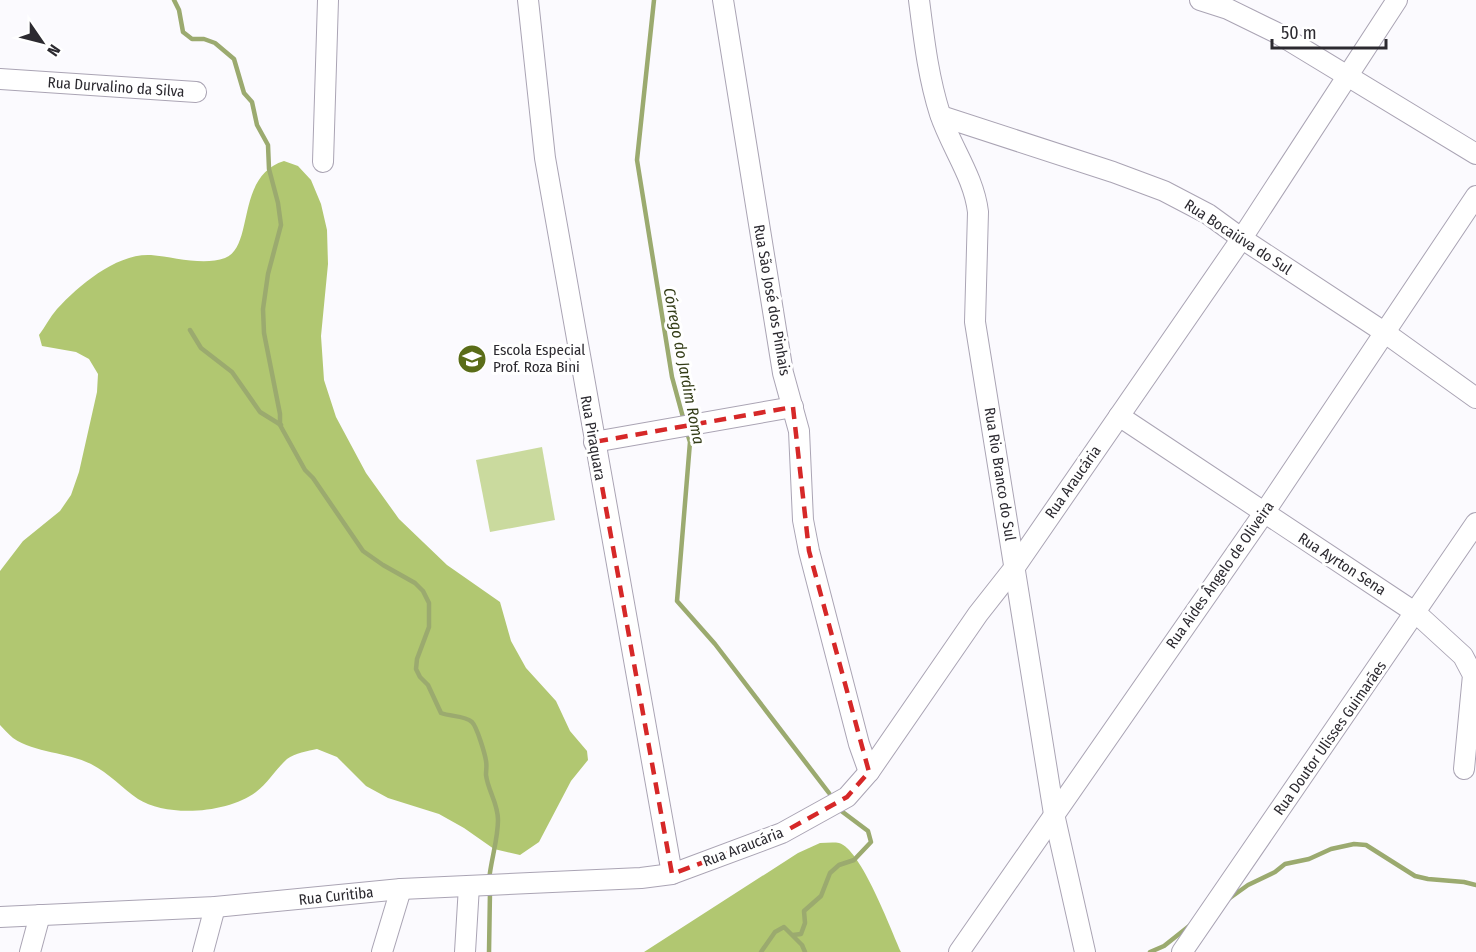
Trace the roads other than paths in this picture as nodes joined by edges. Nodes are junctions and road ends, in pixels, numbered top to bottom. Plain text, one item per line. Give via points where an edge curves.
1 (328, 0) edge
2 (528, 0) edge
3 (723, 0) edge
4 (919, 0) edge
5 (1200, 0) edge
6 (1397, 0) edge
7 (1348, 76) junction
8 (0, 79) edge
9 (196, 92) dead end
10 (941, 116) junction
11 (1476, 154) edge
12 (323, 162) dead end
13 (1476, 196) edge
14 (1241, 238) junction
15 (1384, 332) junction
16 (1476, 398) edge
17 (793, 407) junction
18 (1119, 416) junction
19 (594, 442) junction
20 (1264, 513) junction
21 (1476, 523) edge
22 (1015, 567) junction
23 (1416, 613) junction
24 (1464, 769) dead end
25 (869, 772) junction
26 (1054, 814) junction
27 (672, 874) junction
28 (469, 886) junction
29 (401, 889) junction
30 (215, 907) junction
31 (40, 915) junction
32 (0, 917) edge
33 (30, 952) edge
34 (203, 952) edge
35 (382, 952) edge
36 (465, 952) edge
37 (959, 952) edge
38 (1085, 952) edge
39 (1182, 952) edge

1 - 12 street
2 - 19 street, Rua Piraquara via 544,158
3 - 17 street, Rua São José dos Pinhais via 783,373
4 - 10 street, Rua Rio Branco do Sul via 929,75
5 - 7 street via 1275,32
6 - 7 street, Rua Araucária
7 - 11 street
7 - 14 street, Rua Araucária
8 - 9 street, Rua Durvalino da Silva
10 - 14 street, Rua Bocaiúva do Sul via 1164,191 1208,214
10 - 22 street, Rua Rio Branco do Sul via 976,198 975,322
13 - 15 street, Rua Aides Ângelo de Oliveira
14 - 15 street, Rua Bocaiúva do Sul
14 - 18 street, Rua Araucária
15 - 16 street, Rua Bocaiúva do Sul
15 - 20 street, Rua Aides Ângelo de Oliveira
17 - 19 street
17 - 25 street, Rua São José dos Pinhais via 799,431 802,520
18 - 20 street, Rua Ayrton Sena
18 - 22 street, Rua Araucária
19 - 27 street, Rua Piraquara
20 - 23 street, Rua Ayrton Sena
20 - 26 street, Rua Aides Ângelo de Oliveira
21 - 23 street, Rua Doutor Ulisses Guimarães
22 - 25 street, Rua Araucária
22 - 26 street, Rua Rio Branco do Sul
23 - 24 street, Rua Ayrton Sena via 1463,656 1473,675
23 - 39 street, Rua Doutor Ulisses Guimarães
25 - 27 street, Rua Araucária via 847,798 782,833
26 - 37 street, Rua Aides Ângelo de Oliveira
26 - 38 street, Rua Rio Branco do Sul
27 - 28 street, Rua Curitiba
28 - 29 street, Rua Curitiba
28 - 36 street
29 - 30 street, Rua Curitiba
29 - 35 street
30 - 31 street, Rua Curitiba
30 - 34 street
31 - 32 street, Rua Curitiba
31 - 33 street

